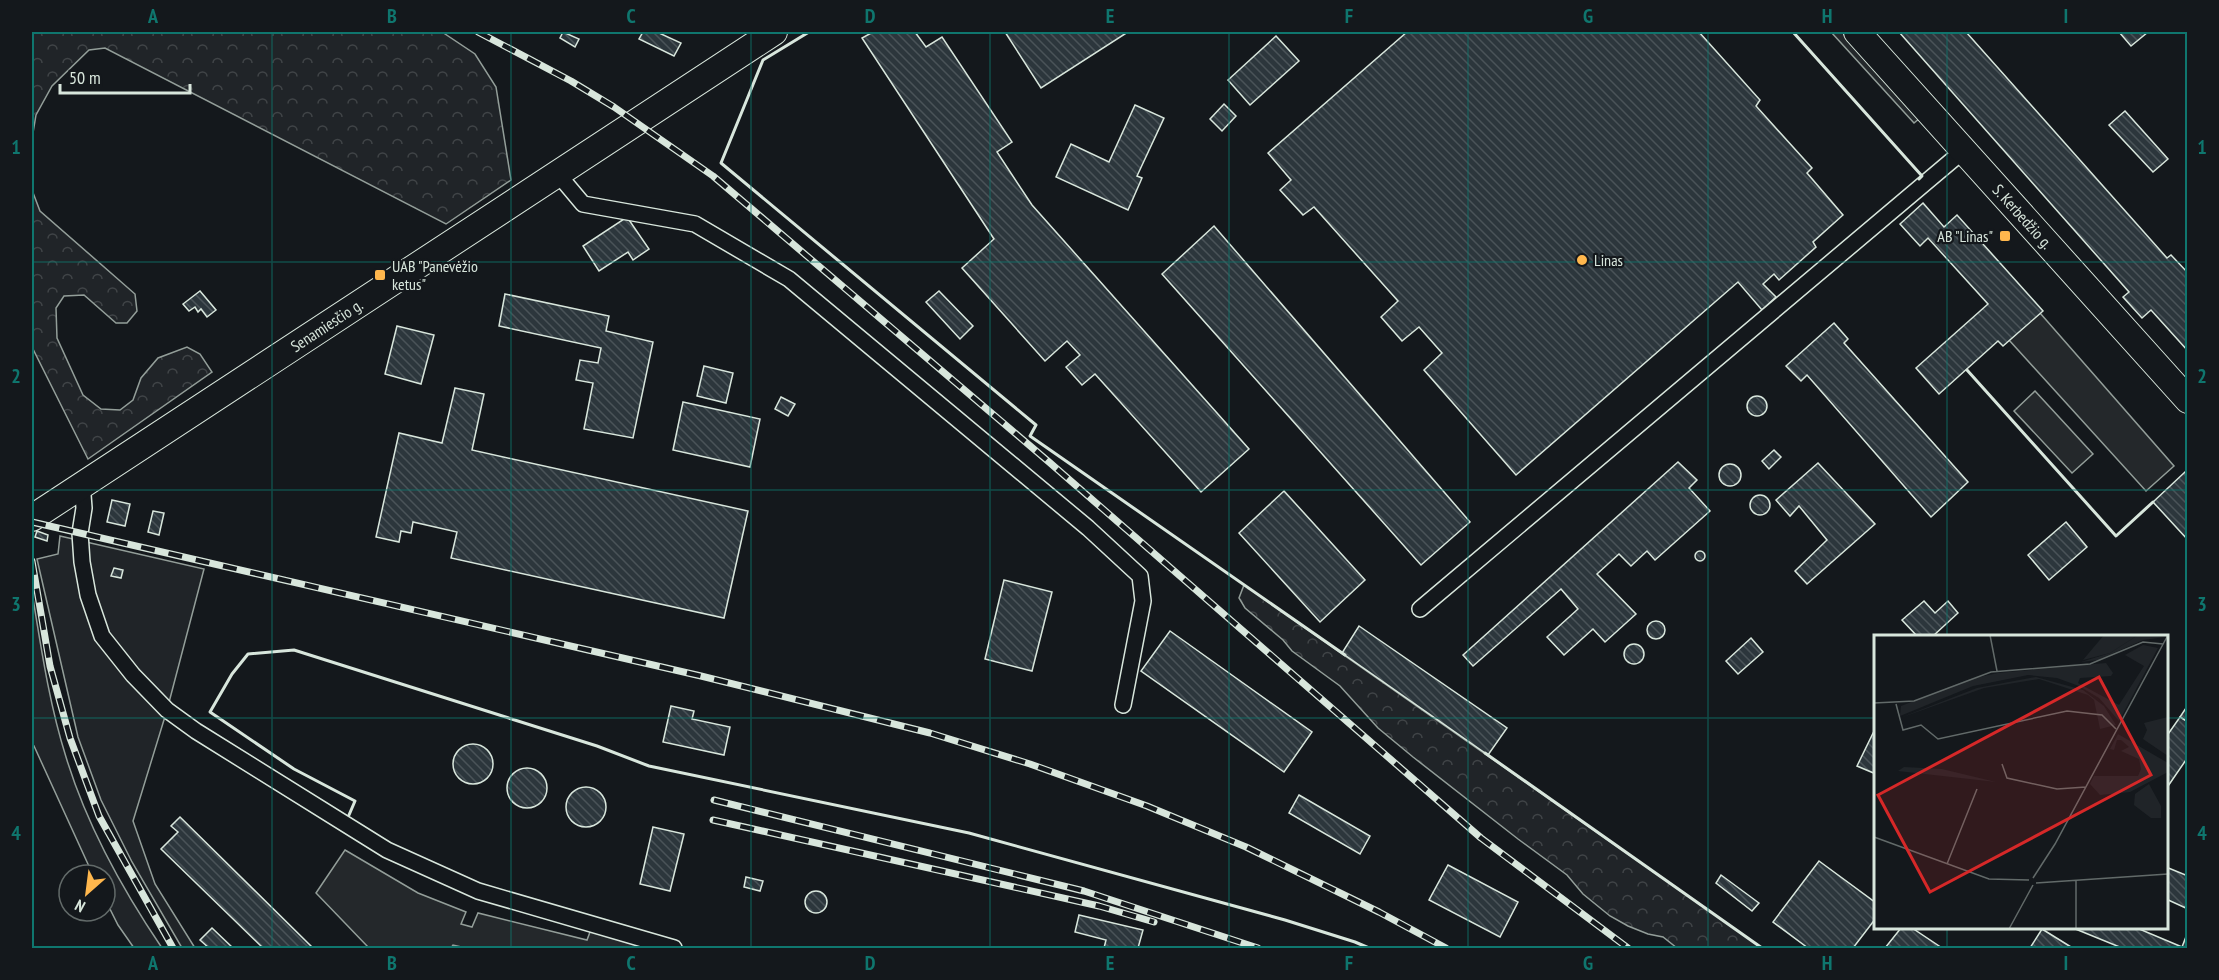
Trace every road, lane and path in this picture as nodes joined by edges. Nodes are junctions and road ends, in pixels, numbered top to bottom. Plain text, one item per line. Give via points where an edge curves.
1 (774, 32) edge
2 (1857, 32) edge
3 (1963, 151) junction
4 (557, 173) junction
5 (2187, 400) edge
6 (79, 487) junction
7 (32, 518) edge
8 (1420, 609) dead end
9 (1123, 705) dead end
10 (674, 948) edge

1 - 4 main road, Senamiesčio g.
2 - 3 main road, S. Kerbedžio g.
3 - 5 main road, S. Kerbedžio g.
3 - 8 street
4 - 6 main road, Senamiesčio g.
4 - 9 street via 582,204 695,224 789,279 1088,528 1140,576 1143,601
6 - 7 main road, Senamiesčio g.
6 - 10 street via 84,508 80,533 82,562 102,636 167,710 387,850 478,891

